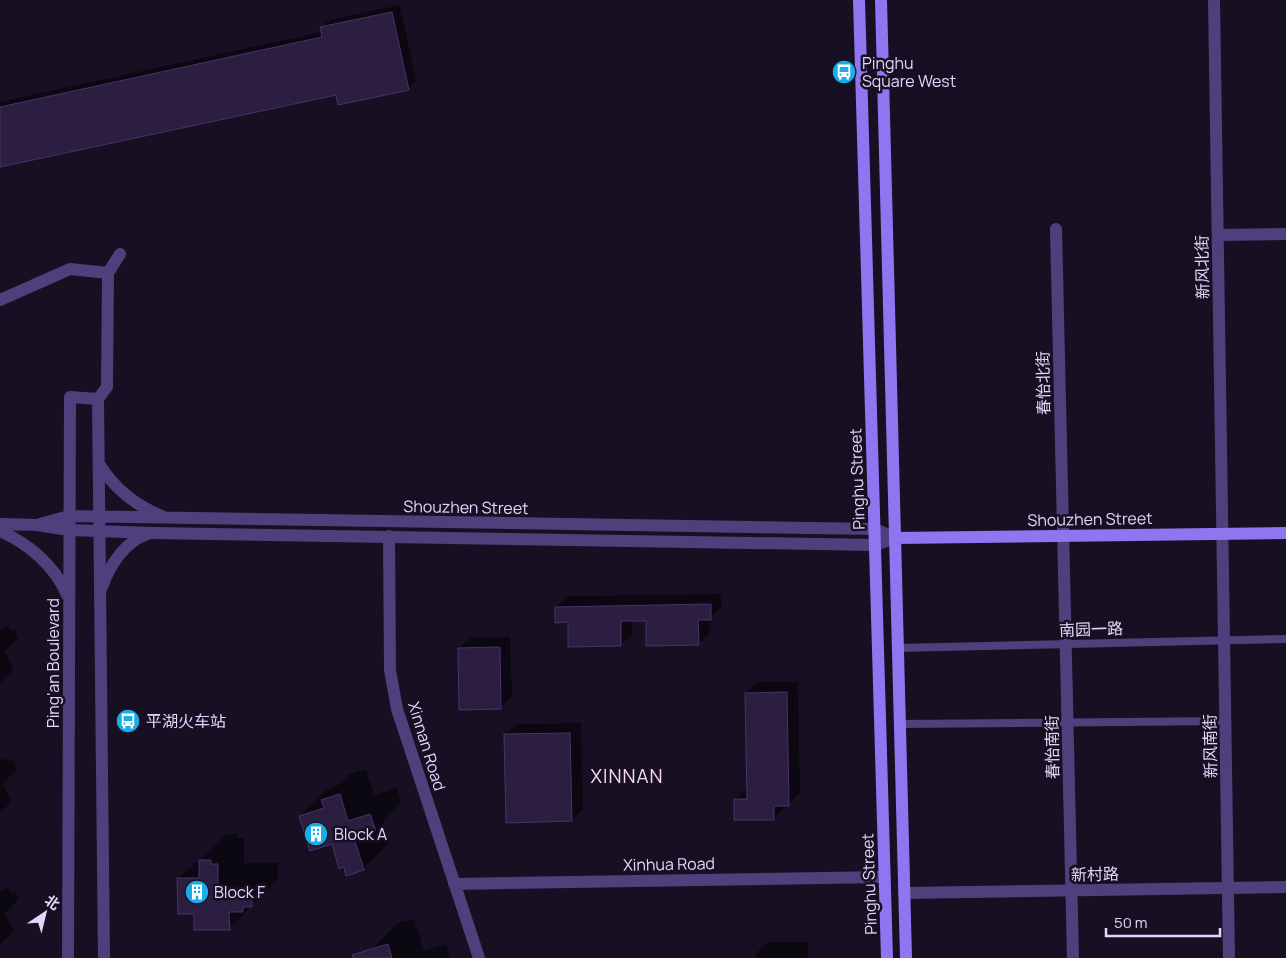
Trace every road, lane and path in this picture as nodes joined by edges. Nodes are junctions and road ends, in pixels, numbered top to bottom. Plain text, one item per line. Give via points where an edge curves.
1 (859, 0) edge
2 (881, 0) edge
3 (1214, 0) edge
4 (1056, 229) dead end
5 (1286, 234) edge
6 (1218, 235) junction
7 (120, 254) dead end
8 (108, 273) junction
9 (0, 300) edge
10 (98, 399) junction
11 (99, 463) junction
12 (69, 516) junction
13 (99, 516) junction
14 (166, 518) junction
15 (0, 524) edge
16 (36, 525) junction
17 (874, 529) junction
18 (69, 530) junction
19 (0, 531) edge
20 (100, 531) junction
21 (153, 533) junction
22 (1286, 533) edge
23 (1223, 534) junction
24 (389, 536) junction
25 (1063, 536) junction
26 (895, 538) junction
27 (875, 545) junction
28 (100, 591) junction
29 (69, 599) junction
30 (1224, 639) junction
31 (1286, 639) edge
32 (1066, 643) junction
33 (898, 648) junction
34 (1226, 721) junction
35 (1068, 723) junction
36 (900, 724) junction
37 (885, 876) junction
38 (454, 884) junction
39 (1286, 887) edge
40 (1228, 888) junction
41 (1072, 890) junction
42 (904, 893) junction
43 (68, 958) edge
44 (104, 958) edge
45 (479, 958) edge
46 (887, 958) edge
47 (906, 958) edge
48 (1074, 958) edge
49 (1230, 958) edge

1 - 17 main road, Pinghu Street
2 - 26 main road
3 - 6 street, 新风北街
4 - 25 street, 春怡北街
5 - 6 street
6 - 23 street, 新风北街
7 - 8 street
8 - 9 street via 70,268
8 - 10 street via 107,386
10 - 11 street
10 - 12 street, Ping'an Boulevard via 70,397
11 - 13 street
11 - 14 street via 125,494
12 - 13 street, Shouzhen Street
12 - 16 street, Shouzhen Street
12 - 18 street, Ping'an Boulevard
13 - 14 street, Shouzhen Street
13 - 20 street
14 - 17 street, Shouzhen Street
15 - 16 street, Shouzhen Street
16 - 18 street, Shouzhen Street
17 - 26 street, Shouzhen Street
17 - 27 main road, Pinghu Street
18 - 20 street, Shouzhen Street
18 - 29 street, Ping'an Boulevard
19 - 29 street via 32,550 50,567
20 - 21 street, Shouzhen Street
20 - 28 street
21 - 24 street, Shouzhen Street
21 - 28 street via 140,536 122,552
22 - 23 main road, Shouzhen Street
23 - 25 main road, Shouzhen Street
23 - 30 street, 新风南街
24 - 27 street, Shouzhen Street
24 - 38 street, Xinnan Road via 390,670 398,708
25 - 26 main road, Shouzhen Street
25 - 32 street, 春怡南街
26 - 27 street, Shouzhen Street
26 - 33 main road
27 - 37 main road, Pinghu Street
28 - 44 street
29 - 43 street, Ping'an Boulevard
30 - 31 lane, 南园一路
30 - 32 lane, 南园一路
30 - 34 street, 新风南街
32 - 33 lane, 南园一路
32 - 35 street, 春怡南街
33 - 36 main road
34 - 35 lane
34 - 40 street, 新风南街
35 - 36 lane
35 - 41 street, 春怡南街
36 - 42 main road
37 - 38 street, Xinhua Road
37 - 46 main road, Pinghu Street
38 - 45 street, Xinnan Road
39 - 40 street, 新村路
40 - 41 street, 新村路
40 - 49 street, 新风南街
41 - 42 street, 新村路
41 - 48 street, 春怡南街
42 - 47 main road

